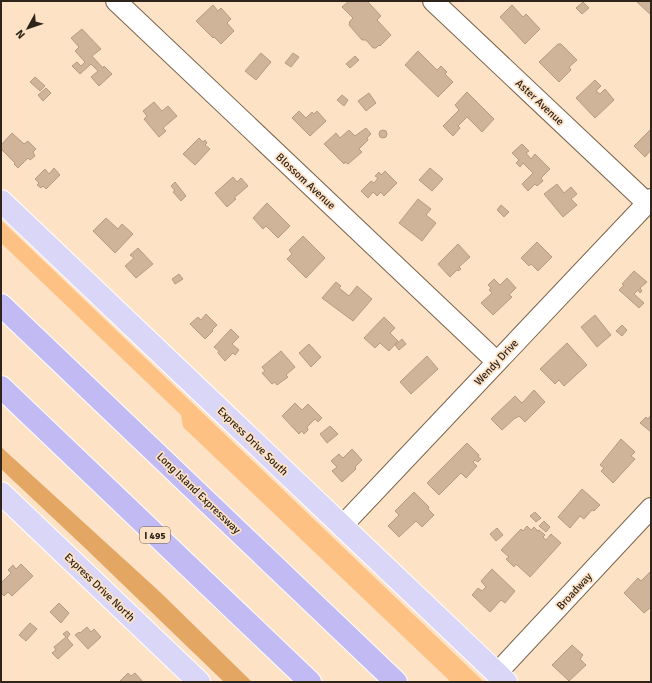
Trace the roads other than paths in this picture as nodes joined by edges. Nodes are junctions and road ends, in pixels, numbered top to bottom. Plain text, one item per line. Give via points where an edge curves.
1 (116, 1) edge
2 (432, 1) edge
3 (1, 200) edge
4 (649, 201) edge
5 (1, 305) edge
6 (497, 362) junction
7 (1, 387) edge
8 (1, 493) edge
9 (651, 508) edge
10 (342, 526) junction
11 (501, 678) edge
12 (195, 681) edge
13 (310, 682) edge
14 (396, 682) edge

1 - 6 street, Blossom Avenue
2 - 4 street, Aster Avenue
3 - 10 main road, Express Drive South
4 - 6 street, Wendy Drive
5 - 14 highway, Long Island Expressway
6 - 10 street, Wendy Drive
7 - 13 highway, I 495
8 - 12 main road, Express Drive North
9 - 11 street, Broadway
10 - 11 main road, Express Drive South

